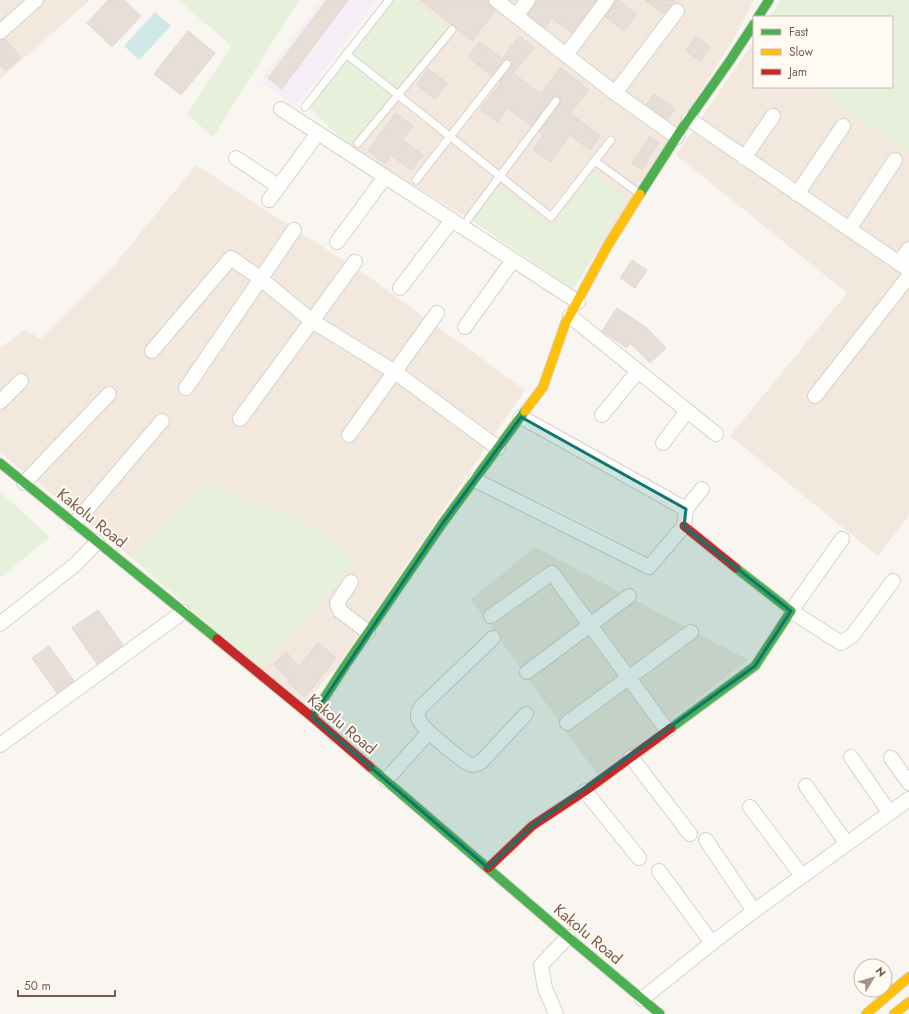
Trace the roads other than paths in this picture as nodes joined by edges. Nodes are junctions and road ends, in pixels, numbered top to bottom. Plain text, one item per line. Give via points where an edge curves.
1 (36, 0) edge
2 (389, 0) edge
3 (496, 0) edge
4 (528, 0) edge
5 (607, 0) edge
6 (767, 1) edge
7 (677, 11) dead end
8 (516, 16) junction
9 (759, 16) edge
10 (753, 26) edge
11 (1, 29) edge
12 (452, 30) dead end
13 (346, 54) junction
14 (566, 55) junction
15 (506, 64) dead end
16 (615, 93) junction
17 (398, 95) junction
18 (556, 101) dead end
19 (304, 108) dead end
20 (281, 109) dead end
21 (773, 116) dead end
22 (689, 119) junction
23 (843, 126) dead end
24 (318, 133) junction
25 (450, 136) junction
26 (677, 137) junction
27 (611, 140) dead end
28 (358, 144) dead end
29 (236, 158) dead end
30 (744, 158) junction
31 (895, 160) dead end
32 (595, 161) junction
33 (500, 176) junction
34 (385, 177) junction
35 (416, 180) dead end
36 (278, 186) junction
37 (640, 194) junction
38 (797, 194) junction
39 (269, 200) dead end
40 (468, 219) dead end
41 (452, 220) junction
42 (849, 229) junction
43 (294, 230) dead end
44 (337, 242) dead end
45 (909, 249) edge
46 (514, 260) junction
47 (355, 262) dead end
48 (904, 266) edge
49 (909, 276) edge
50 (261, 279) junction
51 (400, 288) dead end
52 (578, 302) junction
53 (438, 313) dead end
54 (570, 316) junction
55 (312, 321) junction
56 (465, 327) dead end
57 (152, 351) dead end
58 (395, 372) junction
59 (638, 372) junction
60 (21, 381) dead end
61 (186, 388) dead end
62 (109, 394) dead end
63 (815, 396) dead end
64 (0, 402) edge
65 (687, 411) junction
66 (602, 416) dead end
67 (521, 417) junction
68 (240, 419) dead end
69 (162, 421) dead end
70 (716, 434) dead end
71 (349, 436) dead end
72 (663, 443) dead end
73 (498, 448) junction
74 (3, 468) edge
75 (475, 480) junction
76 (24, 483) junction
77 (702, 490) dead end
78 (686, 509) junction
79 (74, 523) junction
80 (684, 526) junction
81 (842, 539) dead end
82 (97, 542) junction
83 (893, 581) dead end
84 (351, 582) dead end
85 (630, 596) dead end
86 (791, 610) junction
87 (183, 612) junction
88 (491, 616) dead end
89 (0, 624) edge
90 (590, 625) junction
91 (368, 632) junction
92 (691, 632) dead end
93 (493, 638) dead end
94 (527, 672) dead end
95 (628, 678) junction
96 (526, 714) dead end
97 (312, 717) junction
98 (567, 723) dead end
99 (667, 730) junction
100 (429, 732) junction
101 (0, 745) edge
102 (631, 757) junction
103 (851, 757) dead end
104 (891, 758) dead end
105 (386, 780) junction
106 (909, 783) edge
107 (806, 786) dead end
108 (585, 791) junction
109 (909, 799) edge
110 (750, 807) dead end
111 (889, 812) junction
112 (690, 834) dead end
113 (706, 840) dead end
114 (847, 844) junction
115 (639, 858) dead end
116 (488, 868) junction
117 (659, 872) dead end
118 (802, 876) junction
119 (754, 911) junction
120 (568, 937) junction
121 (712, 943) junction
122 (909, 977) edge
123 (642, 999) junction
124 (909, 1002) edge
125 (556, 1014) edge
126 (660, 1014) edge
127 (866, 1014) edge
128 (894, 1014) edge

1 - 11 street
2 - 13 lane
3 - 8 street
4 - 8 street
5 - 14 street
6 - 9 street
7 - 16 street
8 - 14 street
10 - 22 street
12 - 17 lane
13 - 17 lane
13 - 19 lane
14 - 16 street
15 - 25 lane
16 - 26 street
17 - 25 lane
17 - 28 lane
18 - 33 lane
20 - 24 street
21 - 30 street
22 - 26 street
22 - 30 street
23 - 38 street
24 - 34 street
24 - 36 street
25 - 33 lane
25 - 35 lane
26 - 37 street
27 - 32 lane
29 - 36 street
30 - 38 street
31 - 42 street
32 - 33 lane via 551,217
32 - 37 lane
33 - 40 lane
34 - 41 street
34 - 44 street
36 - 39 street
37 - 52 street via 608,245
38 - 42 street
41 - 46 street
41 - 51 street
42 - 48 street
43 - 50 street
45 - 48 street
46 - 52 street
46 - 56 street
47 - 55 street
49 - 63 street
50 - 55 street
50 - 57 street via 231,258
50 - 61 street
52 - 54 street
53 - 58 street
54 - 59 street
54 - 67 street via 543,387
55 - 58 street
55 - 68 street
58 - 71 street
58 - 73 street
59 - 65 street
59 - 66 street
60 - 64 street
62 - 76 street
65 - 70 street
65 - 72 street
67 - 73 street
67 - 78 street
69 - 79 street
73 - 75 street
74 - 76 street, Kakolu Road
75 - 80 street via 649,567
75 - 91 street
76 - 79 street, Kakolu Road
77 - 78 street
78 - 80 street
79 - 82 street, Kakolu Road
80 - 86 street
81 - 86 street
82 - 87 street, Kakolu Road
82 - 89 street via 76,564
83 - 86 street via 852,636 841,643
84 - 91 street via 337,603 340,611
85 - 90 street
86 - 99 street via 755,666
87 - 97 street, Kakolu Road
87 - 101 street
88 - 90 street via 552,573
90 - 94 street
90 - 95 street
91 - 97 street
92 - 95 street
93 - 100 street via 422,706 418,716
95 - 98 street
95 - 99 street
96 - 100 street via 476,765 465,762
97 - 105 street, Kakolu Road
99 - 102 street
100 - 105 street
102 - 108 street
102 - 112 street
103 - 111 street
104 - 106 street
105 - 116 street, Kakolu Road
107 - 114 street
108 - 115 street
108 - 116 street via 532,826
109 - 111 street
110 - 118 street
111 - 114 street
113 - 119 street
114 - 118 street
116 - 120 street, Kakolu Road
117 - 121 street
118 - 119 street
119 - 121 street
120 - 123 street, Kakolu Road
120 - 125 street via 541,965 545,988
121 - 123 street
122 - 127 street
123 - 126 street, Kakolu Road
124 - 128 street

